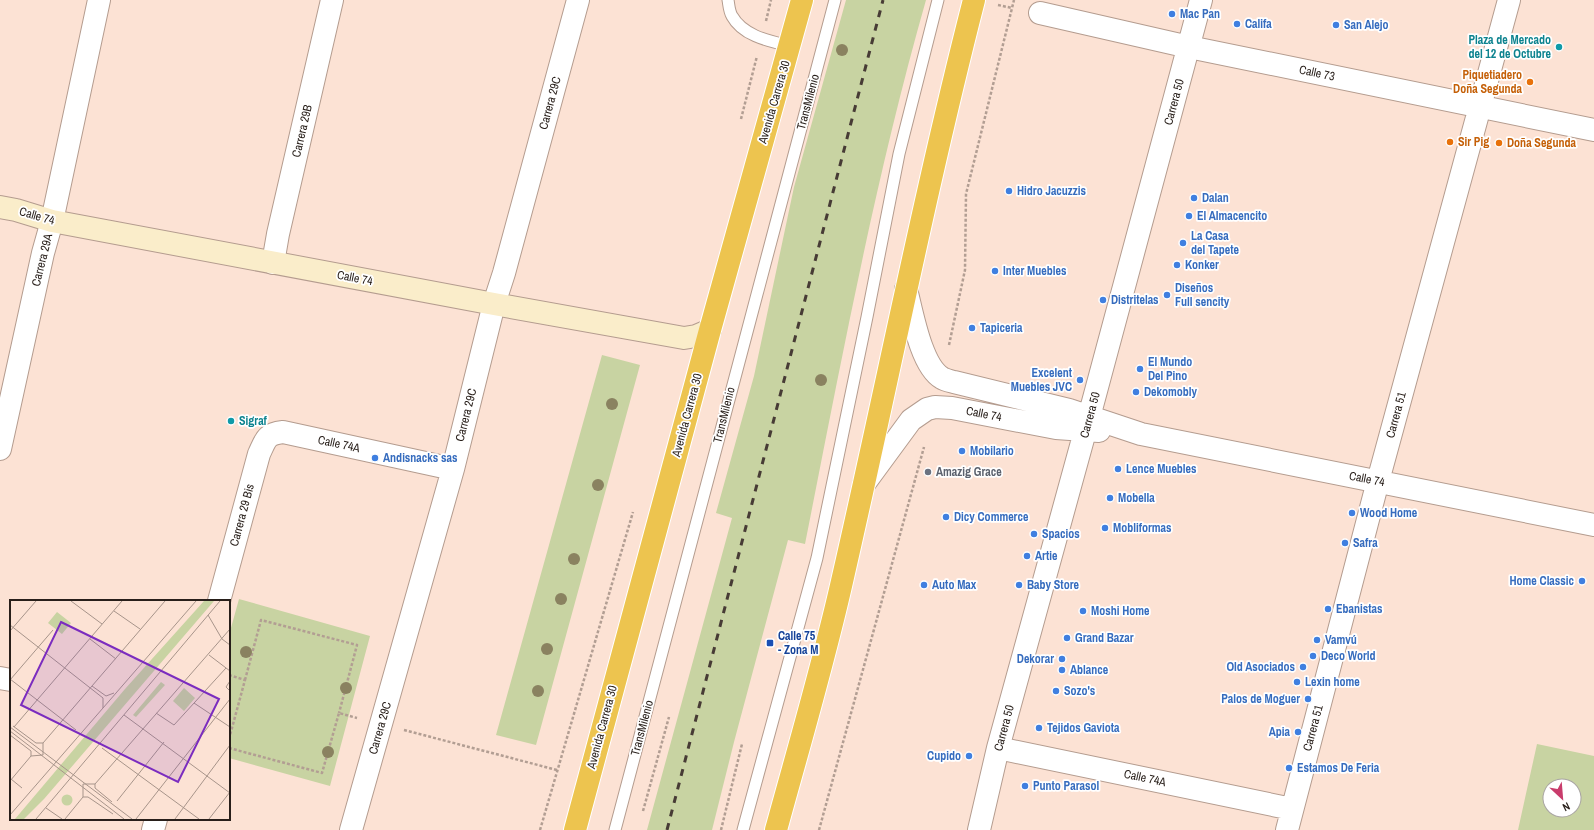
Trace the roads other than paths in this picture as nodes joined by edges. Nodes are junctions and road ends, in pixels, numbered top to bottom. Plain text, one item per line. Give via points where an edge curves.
1 (99, 0) edge
2 (332, 0) edge
3 (578, 0) edge
4 (728, 0) edge
5 (802, 0) edge
6 (835, 0) edge
7 (938, 0) edge
8 (974, 0) edge
9 (1201, 0) edge
10 (1509, 0) edge
11 (1040, 13) road end
12 (790, 46) junction
13 (1189, 47) junction
14 (1480, 107) junction
15 (1594, 130) edge
16 (0, 207) edge
17 (52, 221) junction
18 (273, 263) junction
19 (906, 290) junction
20 (494, 304) junction
21 (710, 330) junction
22 (1087, 424) junction
23 (273, 434) joint
24 (0, 449) edge
25 (453, 469) junction
26 (1378, 482) junction
27 (864, 484) junction
28 (1594, 525) edge
29 (219, 600) edge
30 (0, 678) edge
31 (10, 680) edge
32 (998, 748) junction
33 (1292, 809) junction
34 (156, 820) edge
35 (153, 830) edge
36 (351, 830) edge
37 (575, 830) edge
38 (615, 830) edge
39 (743, 830) edge
40 (776, 830) edge
41 (978, 830) edge
42 (1287, 830) edge

1 - 17 street, Carrera 29A
2 - 18 street, Carrera 29B
3 - 20 street, Carrera 29C
4 - 12 lane via 731,15 744,30 762,39
5 - 12 highway, Avenida Carrera 30
6 - 38 lane, TransMilenio
7 - 39 lane via 899,154 818,558
8 - 19 highway via 947,105
9 - 13 street, Carrera 50
10 - 14 street, Carrera 51
11 - 13 street, Calle 73
12 - 21 highway, Avenida Carrera 30
13 - 14 street, Calle 73
13 - 22 street, Carrera 50
14 - 15 street, Calle 73
14 - 26 street, Carrera 51
16 - 17 street, Calle 74
17 - 18 street, Calle 74
17 - 24 street, Carrera 29A
18 - 20 street, Calle 74
19 - 22 street, Calle 74 via 922,350 941,378 1069,410
19 - 27 highway
20 - 21 street, Calle 74 via 684,338
20 - 25 street, Carrera 29C
21 - 37 highway, Avenida Carrera 30
22 - 26 street, Calle 74
22 - 27 street, Calle 74 via 1056,428 952,408 927,409 911,420
22 - 32 street, Carrera 50
23 - 25 street, Calle 74A via 283,432
23 - 29 street, Carrera 29 Bis via 265,441 259,454
25 - 36 street, Carrera 29C
26 - 28 street, Calle 74
26 - 33 street, Carrera 51
27 - 40 highway via 823,660
30 - 31 street
32 - 33 street, Calle 74A
32 - 41 street, Carrera 50
33 - 42 street, Carrera 51
34 - 35 street

